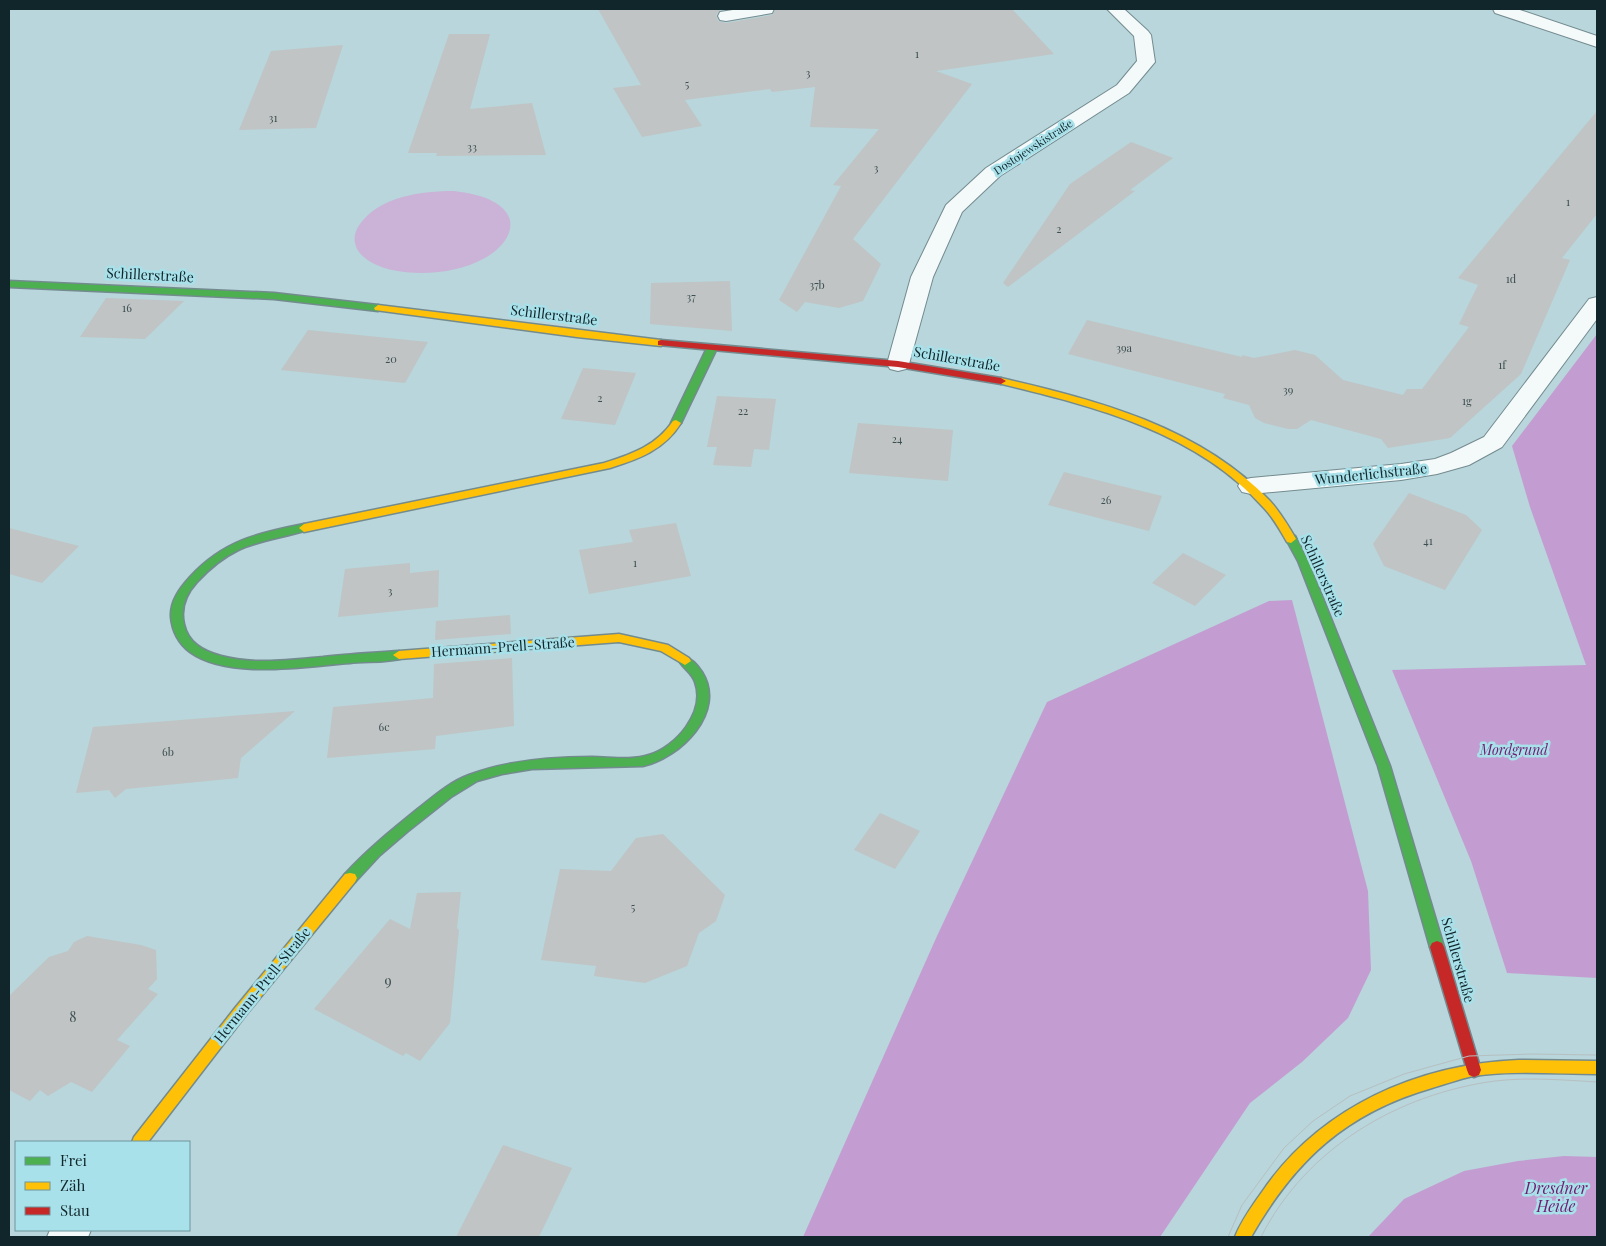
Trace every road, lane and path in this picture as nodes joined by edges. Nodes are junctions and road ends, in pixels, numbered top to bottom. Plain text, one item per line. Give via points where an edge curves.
1 (766, 9) edge
2 (1115, 9) edge
3 (1501, 9) edge
4 (726, 16) dead end
5 (1597, 42) edge
6 (9, 284) edge
7 (1597, 304) edge
8 (712, 348) junction
9 (898, 364) junction
10 (1251, 486) junction
11 (1597, 1068) edge
12 (1474, 1070) junction
13 (139, 1141) edge
14 (1243, 1237) edge

1 - 4 street
2 - 9 street, Dostojewskistraße via 1142,35 1146,62 1123,89 994,172 953,210 922,277
3 - 5 street
6 - 8 street, Schillerstraße via 274,296
7 - 10 street, Wunderlichstraße via 1493,442 1460,459 1437,466
8 - 9 street, Schillerstraße
8 - 13 street, Hermann-Prell-Straße via 674,427 667,437 648,451 606,466 268,535 236,545 218,555 184,590 176,604 176,622 186,643 203,654 230,662 254,666 619,638 648,642 671,650 689,662 706,691 702,712 681,739 658,756 632,763 532,765 463,782 384,842 230,1022
9 - 10 street, Schillerstraße via 1057,393 1105,407 1188,443
10 - 12 street, Schillerstraße via 1284,526 1303,561 1384,766
11 - 12 street via 1536,1065
12 - 14 street via 1410,1086 1360,1108 1328,1129 1297,1156 1253,1215

